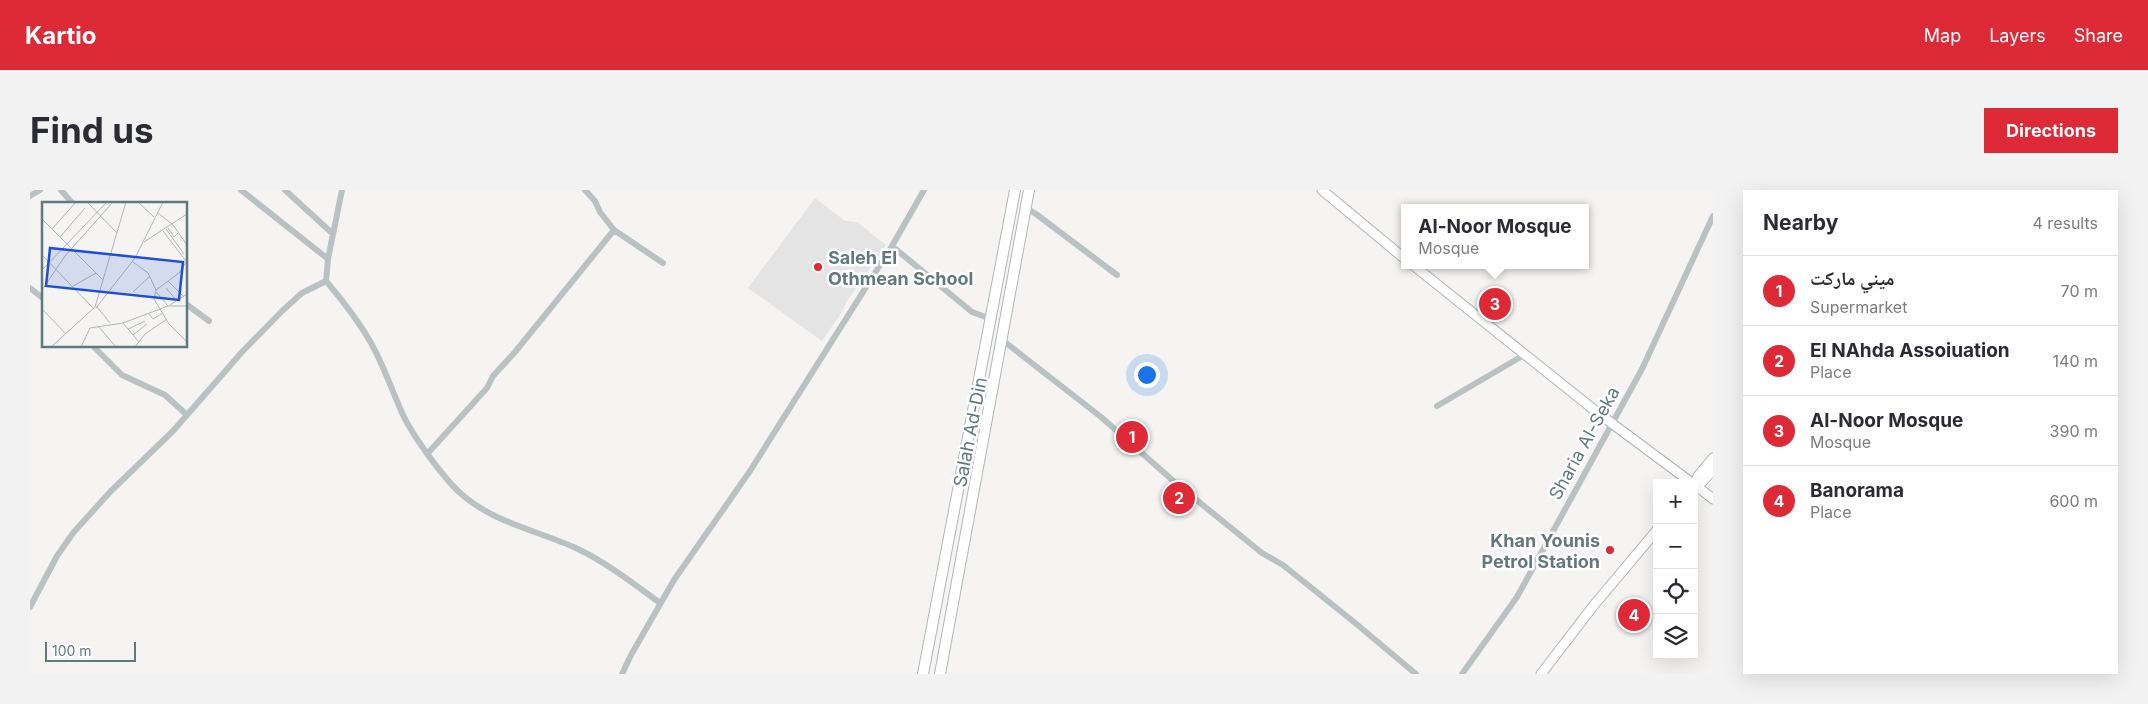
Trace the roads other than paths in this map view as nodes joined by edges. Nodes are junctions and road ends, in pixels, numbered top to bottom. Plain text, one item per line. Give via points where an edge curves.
1 (40, 190) edge
2 (61, 190) edge
3 (241, 190) edge
4 (285, 190) edge
5 (342, 190) edge
6 (585, 190) edge
7 (924, 190) edge
8 (1015, 190) edge
9 (1029, 190) edge
10 (1322, 190) edge
11 (30, 196) edge
12 (71, 202) edge
13 (1026, 208) junction
14 (1713, 216) edge
15 (614, 230) junction
16 (333, 234) junction
17 (892, 246) junction
18 (1401, 256) edge
19 (328, 259) junction
20 (663, 263) dead end
21 (1418, 269) edge
22 (1117, 275) dead end
23 (326, 281) junction
24 (30, 288) edge
25 (42, 297) edge
26 (188, 305) edge
27 (991, 319) junction
28 (209, 321) dead end
29 (1000, 339) junction
30 (95, 348) edge
31 (1524, 355) junction
32 (1437, 406) dead end
33 (187, 415) junction
34 (1612, 423) junction
35 (428, 453) junction
36 (1713, 458) edge
37 (1713, 470) edge
38 (1687, 479) edge
39 (1696, 479) edge
40 (1698, 483) edge
41 (1698, 487) edge
42 (1713, 499) edge
43 (953, 519) junction
44 (968, 524) junction
45 (1653, 535) edge
46 (660, 603) junction
47 (30, 608) edge
48 (622, 674) edge
49 (923, 674) edge
50 (940, 674) edge
51 (1416, 674) edge
52 (1462, 674) edge
53 (1541, 674) edge

1 - 11 street
2 - 12 street
3 - 19 street
4 - 16 street
5 - 16 street
6 - 15 street
7 - 17 street
8 - 27 highway, Salah Ad-Din
9 - 13 highway, Salah Ad-Din
10 - 18 main road
13 - 22 street
13 - 29 highway, Salah Ad-Din
14 - 34 street, Sharia Al-Seka via 1642,369
15 - 20 street
15 - 35 street via 493,376 487,388
16 - 19 street
17 - 27 street via 972,312
17 - 46 street via 750,471
19 - 23 street
21 - 31 main road
23 - 33 street via 302,293 282,311
23 - 35 street via 371,344 404,417
24 - 25 street
26 - 28 street
27 - 43 highway, Salah Ad-Din
29 - 44 highway, Salah Ad-Din
29 - 51 street via 1101,417 1178,486
30 - 33 street via 122,375 165,395
31 - 32 street
31 - 34 main road
33 - 47 street via 73,533 49,567
34 - 38 main road
34 - 52 street, Sharia Al-Seka via 1517,596
35 - 46 street via 459,492 487,512 579,550
36 - 39 main road
37 - 40 main road
41 - 42 main road
43 - 44 highway via 964,515
43 - 49 highway, Salah Ad-Din
44 - 50 highway, Salah Ad-Din
45 - 53 main road
46 - 48 street

